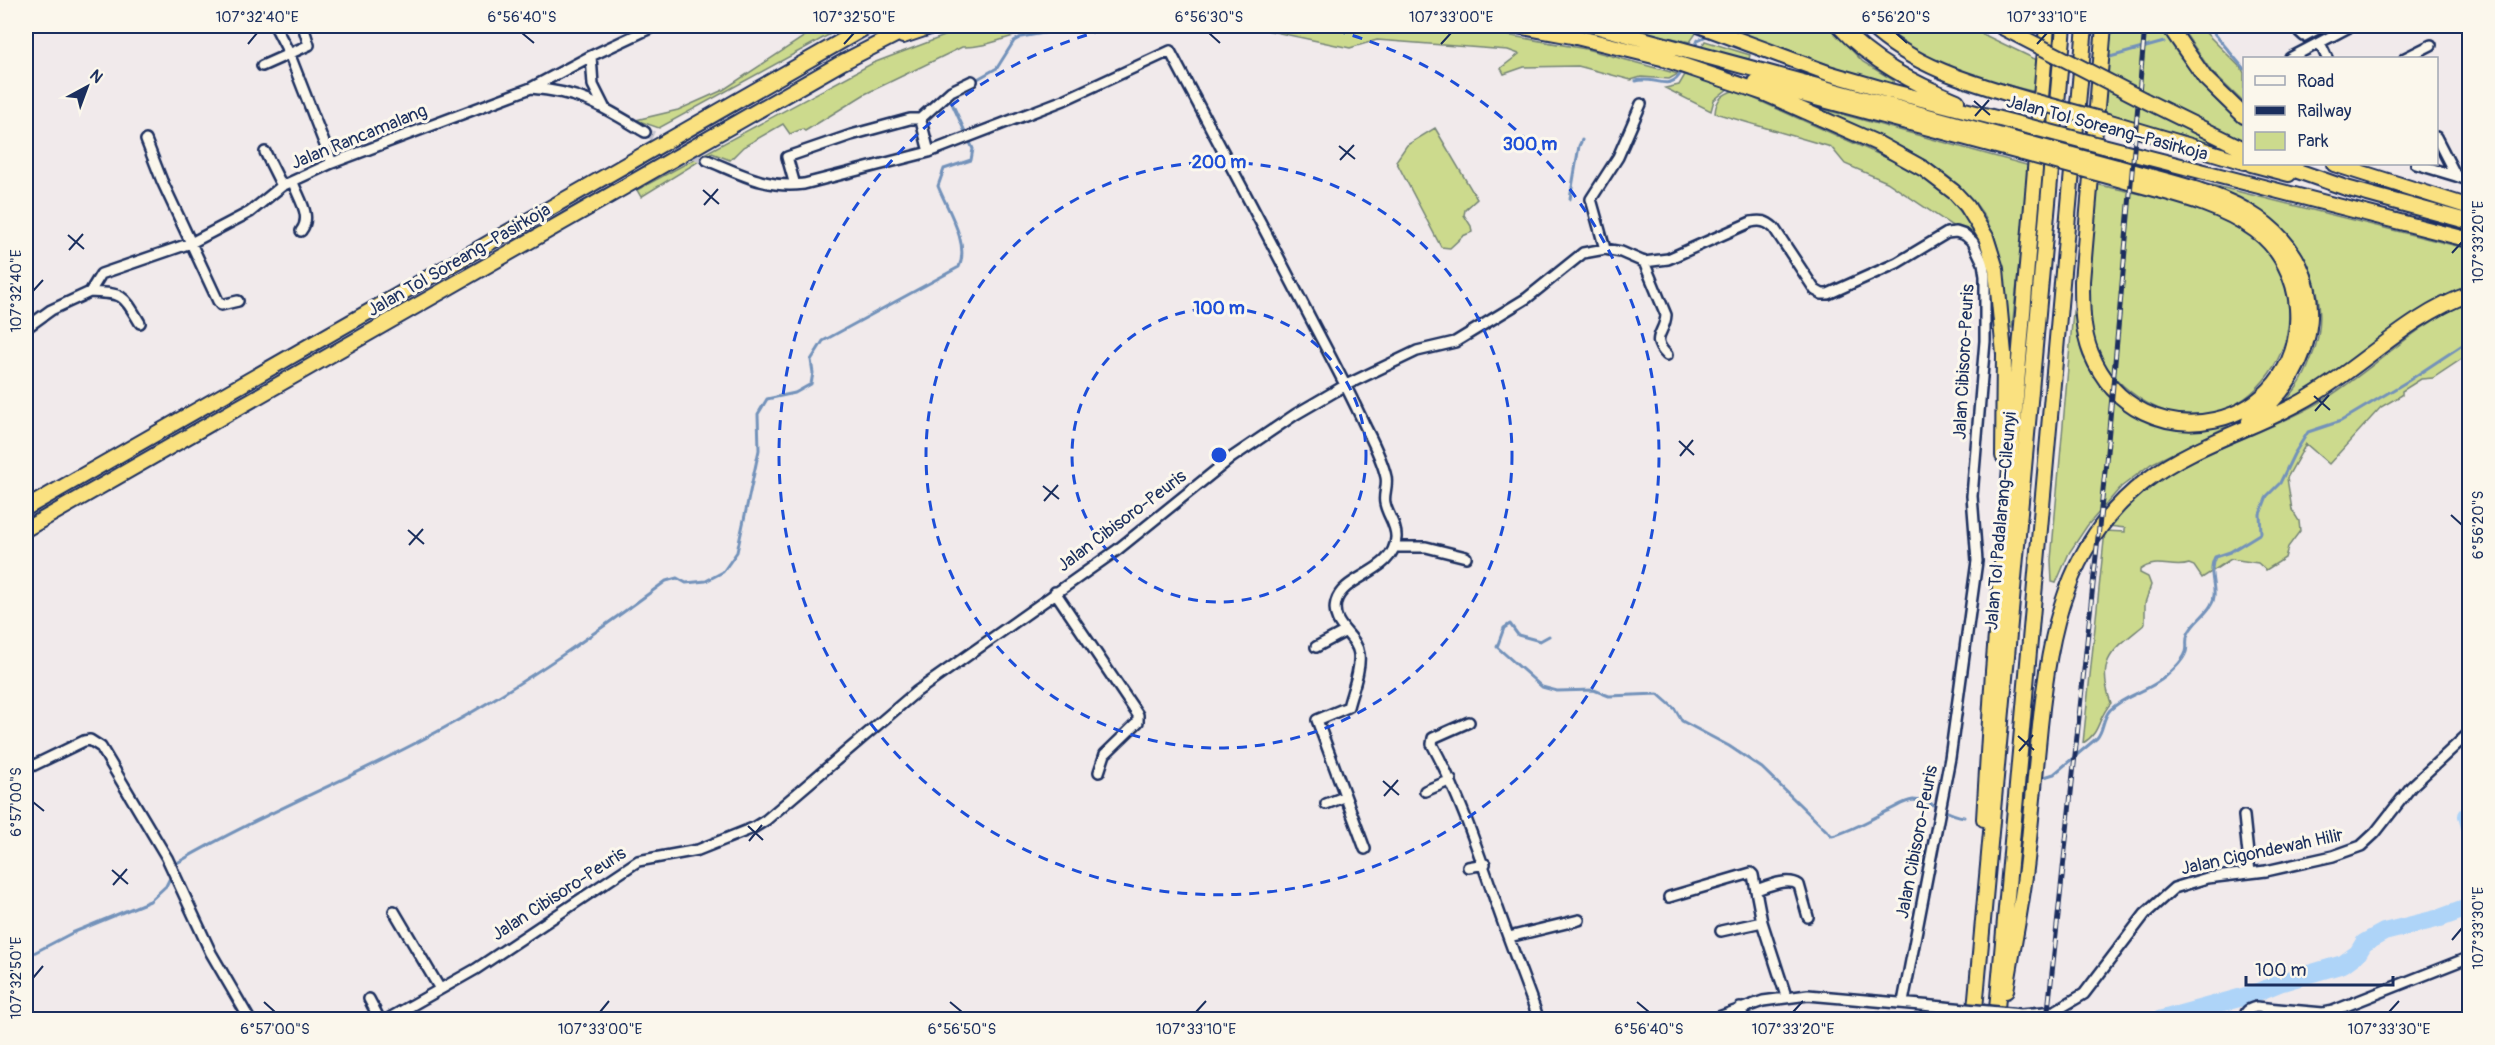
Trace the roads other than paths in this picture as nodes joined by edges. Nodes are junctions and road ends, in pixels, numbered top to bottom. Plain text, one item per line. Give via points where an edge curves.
1 (275, 26) edge
2 (303, 26) edge
3 (655, 26) edge
4 (868, 26) edge
5 (913, 26) edge
6 (933, 26) edge
7 (1517, 26) edge
8 (1595, 26) edge
9 (1701, 26) edge
10 (1839, 26) edge
11 (1869, 26) edge
12 (2000, 26) edge
13 (2047, 26) edge
14 (2064, 26) edge
15 (2085, 26) edge
16 (2104, 26) edge
17 (2169, 26) edge
18 (2293, 26) edge
19 (2323, 26) edge
20 (2351, 26) edge
21 (2320, 43) junction
22 (2431, 45) dead end
23 (289, 53) junction
24 (591, 56) junction
25 (2292, 57) edge
26 (2327, 57) edge
27 (2407, 57) edge
28 (843, 62) junction
29 (262, 66) dead end
30 (1724, 70) junction
31 (972, 81) dead end
32 (531, 88) junction
33 (1641, 104) dead end
34 (604, 107) junction
35 (2243, 115) edge
36 (920, 119) junction
37 (2027, 125) junction
38 (645, 132) tunnel mouth
39 (146, 140) dead end
40 (2438, 141) edge
41 (2243, 148) edge
42 (265, 152) dead end
43 (929, 152) junction
44 (707, 159) tunnel mouth
45 (2243, 162) edge
46 (332, 163) junction
47 (2255, 165) edge
48 (2281, 165) edge
49 (2337, 165) edge
50 (2419, 165) edge
51 (2116, 173) junction
52 (2456, 176) junction
53 (2469, 181) edge
54 (795, 185) junction
55 (282, 186) junction
56 (295, 186) junction
57 (2375, 197) junction
58 (2469, 207) edge
59 (2469, 222) edge
60 (301, 231) dead end
61 (2469, 240) edge
62 (191, 243) junction
63 (1605, 249) junction
64 (1644, 262) junction
65 (91, 289) junction
66 (2469, 294) edge
67 (238, 301) dead end
68 (140, 323) dead end
69 (26, 328) edge
70 (1667, 355) dead end
71 (1346, 385) junction
72 (2209, 446) junction
73 (26, 508) edge
74 (26, 529) edge
75 (1394, 547) junction
76 (1466, 557) dead end
77 (1055, 592) junction
78 (1999, 596) junction
79 (1344, 632) junction
80 (1316, 647) dead end
81 (1469, 722) dead end
82 (2469, 732) edge
83 (26, 769) edge
84 (1099, 771) dead end
85 (1451, 780) junction
86 (1425, 791) dead end
87 (1344, 797) junction
88 (1326, 804) dead end
89 (2244, 816) dead end
90 (1365, 849) dead end
91 (1485, 864) junction
92 (1467, 867) dead end
93 (2250, 873) junction
94 (1756, 890) junction
95 (1669, 897) dead end
96 (394, 910) dead end
97 (1808, 918) dead end
98 (1579, 920) dead end
99 (1762, 921) junction
100 (1984, 922) junction
101 (1721, 931) dead end
102 (1509, 937) junction
103 (2469, 957) edge
104 (440, 989) junction
105 (1786, 996) junction
106 (369, 999) dead end
107 (1903, 1002) junction
108 (1740, 1008) junction
109 (250, 1020) edge
110 (380, 1020) edge
111 (386, 1020) edge
112 (1539, 1020) edge
113 (1710, 1020) edge
114 (1745, 1020) edge
115 (1974, 1020) edge
116 (1996, 1020) edge
117 (2001, 1020) edge
118 (2244, 1020) edge

1 - 23 street
2 - 23 street via 310,44
3 - 24 street, Jalan Rancamalang
4 - 73 highway, Jalan Tol Soreang–Pasirkoja
5 - 28 highway, Jalan Tol Soreang–Pasirkoja
6 - 28 highway
7 - 30 highway
8 - 30 highway
9 - 37 highway, Jalan Tol Soreang–Pasirkoja via 1858,82
10 - 37 highway via 1870,54 1914,82
11 - 45 highway, bridge via 1901,51 1972,83
12 - 41 highway, Jalan Tol Soreang–Pasirkoja, bridge
13 - 78 highway
14 - 100 highway, Jalan Tol Padalarang–Cileunyi
15 - 116 highway
16 - 51 highway via 2082,281 2084,321 2091,351 2115,390 2155,417 2200,424 2238,412 2272,385 2288,361 2297,333 2297,300 2287,268 2267,241 2241,221
17 - 35 highway via 2205,78
18 - 19 street via 2304,36
20 - 21 street
21 - 25 street
21 - 26 street
22 - 27 street
23 - 29 street
23 - 46 street
24 - 32 street, Jalan Rancamalang
24 - 34 street via 593,85
28 - 74 highway, Jalan Tol Soreang–Pasirkoja
30 - 51 highway, bridge
30 - 78 highway via 1924,169 1967,206 1986,237 1996,268 2004,354
31 - 36 street via 951,91
32 - 34 street via 562,91
32 - 46 street, Jalan Rancamalang
33 - 63 street via 1618,157 1591,199
34 - 38 street
36 - 43 street
36 - 54 street via 851,135 787,157
37 - 61 highway, Jalan Tol Soreang–Pasirkoja, bridge
39 - 62 street
40 - 52 street
42 - 55 street
43 - 54 street
43 - 71 street via 1064,100 1170,51
44 - 54 street via 765,184
46 - 56 street, Jalan Rancamalang
47 - 57 highway
48 - 57 highway
49 - 58 highway
50 - 52 street
51 - 72 highway via 2199,191 2247,210 2280,237 2304,278 2310,324 2305,350 2293,376 2268,407
52 - 53 street
55 - 56 street, Jalan Rancamalang
55 - 62 street, Jalan Rancamalang via 250,212
56 - 60 street via 308,221
57 - 59 highway
62 - 65 street, Jalan Rancamalang via 107,271
62 - 67 street via 220,303
63 - 64 street
63 - 71 street, Jalan Cibisoro-Peuris via 1583,253 1527,298 1455,342 1417,351
64 - 70 street via 1666,315 1657,339
64 - 107 street, Jalan Cibisoro-Peuris via 1668,260 1759,220 1774,228 1821,294 1897,263 1947,233 1965,235 1978,252 1985,276 1985,312 1972,496 1977,561 1939,818
65 - 68 street via 123,296
65 - 69 street, Jalan Rancamalang via 51,309
66 - 72 highway via 2426,316 2317,393
71 - 75 street via 1386,476 1384,502 1395,527
71 - 77 street, Jalan Cibisoro-Peuris via 1231,458 1117,550
72 - 117 highway via 2156,473 2122,502 2085,550 2060,604 2048,658 2028,853
75 - 76 street via 1426,547
75 - 79 street via 1377,569 1340,594 1336,617
77 - 84 street via 1138,715 1138,722 1106,754
77 - 104 street, Jalan Cibisoro-Peuris via 916,692 766,820 698,850 638,861
78 - 100 highway via 1986,774
79 - 80 street
79 - 87 street via 1359,655 1348,707 1317,720
81 - 85 street via 1432,740
82 - 93 street, Jalan Cigondewah Hilir via 2411,787 2361,846 2333,856
83 - 109 street via 84,741 101,747 167,858 211,953
85 - 86 street
85 - 91 street
87 - 88 street
87 - 90 street
89 - 93 street
91 - 92 street
91 - 102 street
93 - 107 street, Jalan Cigondewah Hilir, bridge via 2207,878 2174,888 2145,914 2084,994 2055,1011 2021,1014
94 - 95 street via 1748,872
94 - 97 street via 1795,882
94 - 99 street
96 - 104 street
98 - 102 street
99 - 101 street
99 - 105 street
100 - 115 highway, Jalan Tol Padalarang–Cileunyi
102 - 112 street
103 - 118 street via 2333,1011 2256,1008 2248,1009
104 - 111 street, Jalan Cibisoro-Peuris
105 - 107 street, Jalan Cigondewah Hilir
105 - 108 street, Jalan Cigondewah Hilir
106 - 110 street
108 - 113 street, Jalan Cigondewah Hilir
108 - 114 street

